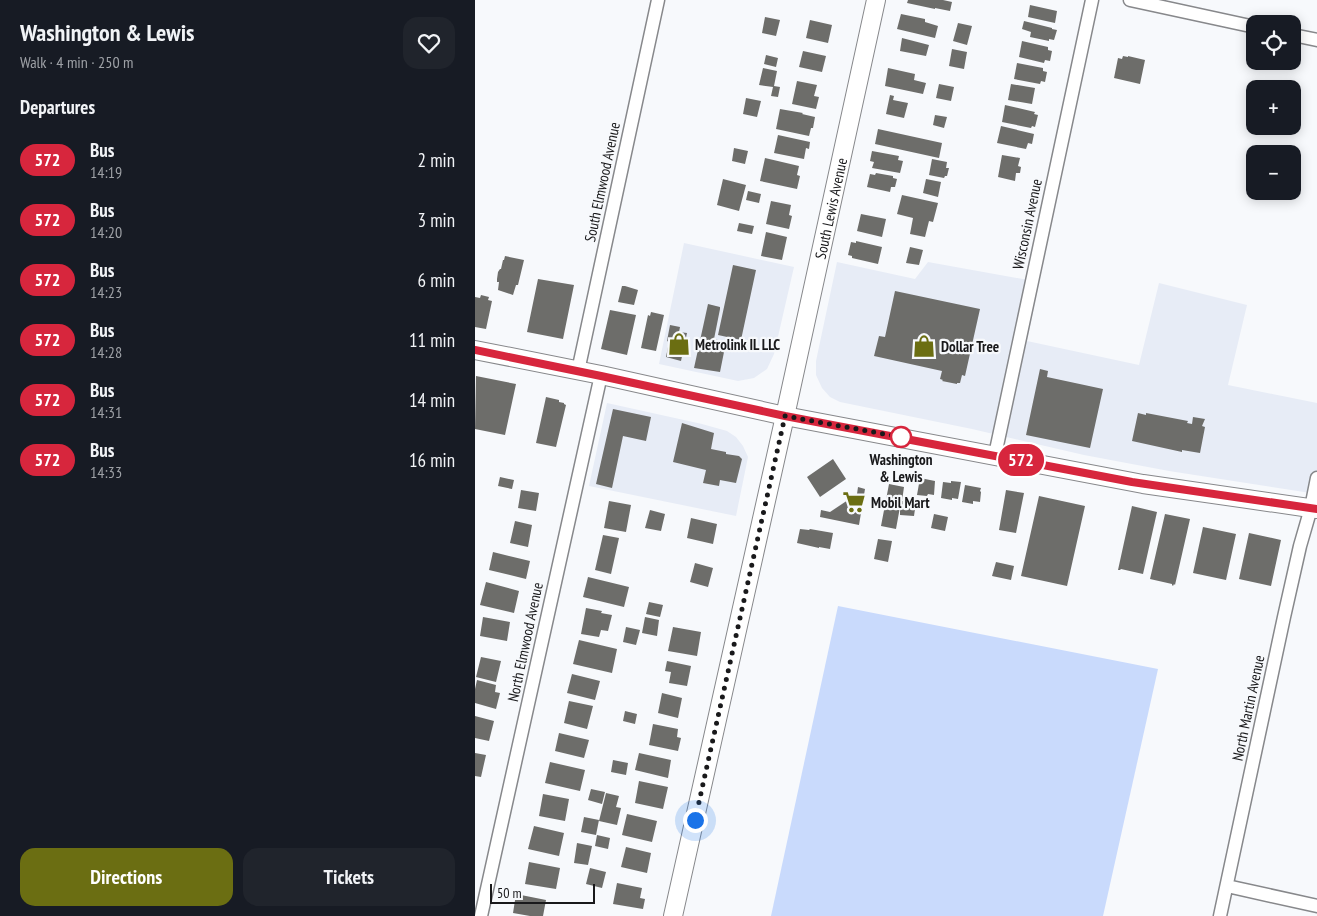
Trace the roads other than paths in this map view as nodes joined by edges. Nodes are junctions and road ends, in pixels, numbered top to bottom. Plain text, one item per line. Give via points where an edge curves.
1 (658, 0) edge
2 (876, 0) edge
3 (1092, 0) edge
4 (1130, 0) edge
5 (1246, 25) edge
6 (1301, 37) edge
7 (1317, 40) edge
8 (475, 350) edge
9 (578, 371) junction
10 (601, 376) junction
11 (785, 416) junction
12 (995, 455) junction
13 (1317, 478) edge
14 (1314, 508) edge
15 (1227, 886) junction
16 (1317, 906) edge
17 (481, 916) edge
18 (673, 916) edge
19 (1220, 916) edge

1 - 9 street, South Elmwood Avenue
2 - 11 main road, South Lewis Avenue
3 - 12 street, Wisconsin Avenue
4 - 5 street
6 - 7 street
8 - 9 main road
9 - 10 main road
10 - 11 main road
10 - 17 street, North Elmwood Avenue
11 - 12 main road
11 - 18 main road, South Lewis Avenue
12 - 14 main road via 1143,484
13 - 14 street, North Martin Avenue
14 - 15 street, North Martin Avenue via 1300,546
15 - 16 street
15 - 19 street, North Martin Avenue

